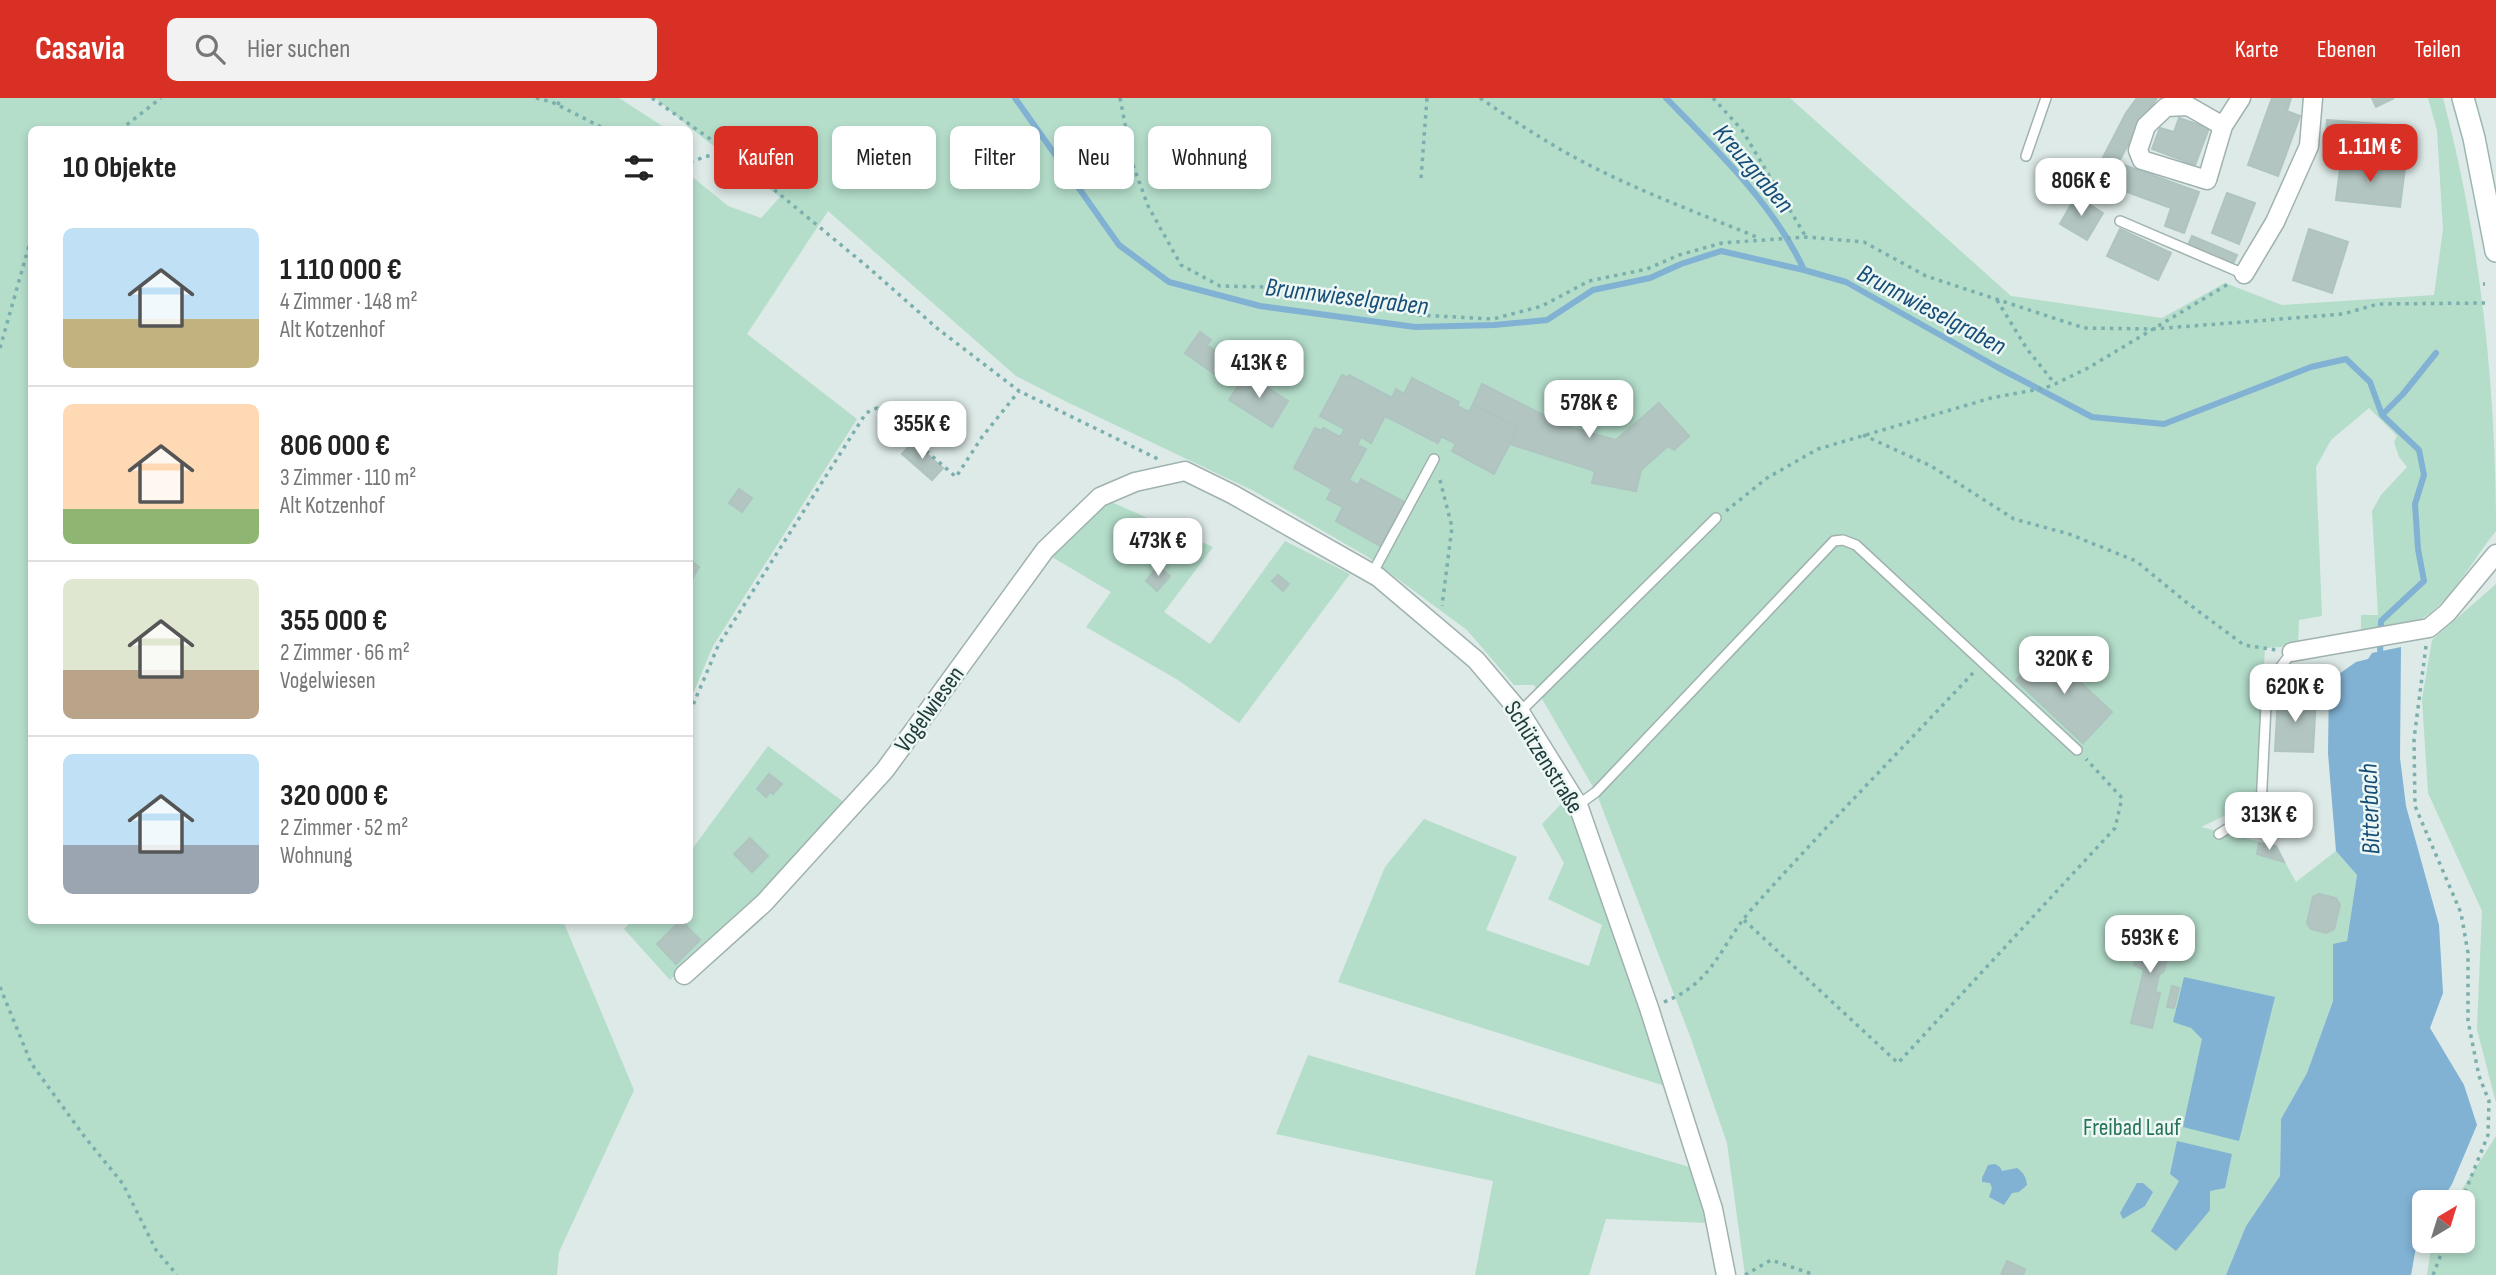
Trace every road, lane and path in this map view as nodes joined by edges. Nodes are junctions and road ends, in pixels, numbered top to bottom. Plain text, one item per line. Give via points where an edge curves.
1 (161, 98) edge
2 (536, 98) edge
3 (561, 98) edge
4 (652, 98) edge
5 (1120, 98) edge
6 (1427, 98) edge
7 (1480, 98) edge
8 (1713, 98) edge
9 (2046, 98) edge
10 (2241, 98) edge
11 (2314, 98) edge
12 (2463, 98) edge
13 (558, 105) junction
14 (125, 126) edge
15 (599, 126) edge
16 (692, 126) edge
17 (2223, 126) junction
18 (693, 127) edge
19 (714, 142) edge
20 (714, 154) edge
21 (2026, 156) dead end
22 (693, 161) edge
23 (1421, 178) dead end
24 (773, 189) edge
25 (2120, 221) dead end
26 (1806, 237) junction
27 (1762, 239) junction
28 (28, 249) edge
29 (2496, 251) edge
30 (2244, 274) junction
31 (1996, 298) junction
32 (2486, 303) dead end
33 (2153, 329) junction
34 (0, 348) edge
35 (2055, 384) junction
36 (1019, 391) junction
37 (1861, 435) junction
38 (1434, 459) joint
39 (1185, 471) junction
40 (1716, 519) joint
41 (2496, 554) edge
42 (1372, 574) junction
43 (2429, 628) junction
44 (1440, 629) junction
45 (2292, 652) junction
46 (1982, 662) junction
47 (693, 705) edge
48 (1520, 712) junction
49 (2077, 750) joint
50 (1578, 805) junction
51 (2219, 834) dead end
52 (1744, 920) junction
53 (684, 975) dead end
54 (0, 987) edge
55 (1649, 1008) junction
56 (2466, 1190) edge
57 (2441, 1253) edge
58 (177, 1275) edge
59 (1726, 1275) edge
60 (1745, 1275) edge
61 (1815, 1275) edge
62 (2432, 1275) edge

1 - 14 path
2 - 13 path
3 - 13 path
4 - 16 path
5 - 27 path via 1133,165 1148,206 1181,265 1220,286 1266,287 1418,315 1493,319 1542,306 1589,281 1647,269 1722,243
6 - 23 path
7 - 27 path via 1583,162
8 - 26 path via 1742,130
9 - 21 lane
10 - 17 street
11 - 30 street via 2309,146 2275,222
12 - 29 main road
13 - 15 path
17 - 17 street via 2207,180 2142,160 2138,150 2146,126 2166,107 2189,106
18 - 19 path
20 - 22 path
24 - 36 path via 938,330
25 - 30 lane
26 - 27 path
26 - 31 path via 1864,242 1926,276
28 - 34 path
30 - 33 path
31 - 33 path via 2084,328
31 - 35 path
32 - 33 path via 2378,304 2343,314
33 - 35 path
35 - 37 path
36 - 39 path
36 - 47 path via 956,477 877,408 866,413 718,646
37 - 40 path via 1818,449 1767,478
37 - 45 path via 1931,466 2014,519 2136,561 2244,645
38 - 42 lane
38 - 44 path via 1452,527
39 - 42 street, Schützenstraße
39 - 53 street, Vogelwiesen via 1135,482 1100,496 1045,550 885,770 764,903
40 - 48 lane
41 - 43 street
42 - 44 street, Schützenstraße
43 - 45 street
43 - 56 path via 2414,739 2415,806 2461,913 2468,953 2468,1021 2489,1101 2488,1135
44 - 48 street, Schützenstraße via 1476,660
45 - 51 lane via 2267,685 2261,807
46 - 49 lane
46 - 50 lane via 1856,545 1834,541 1596,792
46 - 52 path
48 - 50 street, Schützenstraße
49 - 52 path via 2122,798 2115,828 1898,1062
50 - 55 street, Schützenstraße
52 - 55 path via 1711,969 1684,994
54 - 58 path via 31,1063 123,1184 156,1250
55 - 59 street, Schützenstraße via 1713,1209
57 - 62 path
60 - 61 path via 1771,1260

